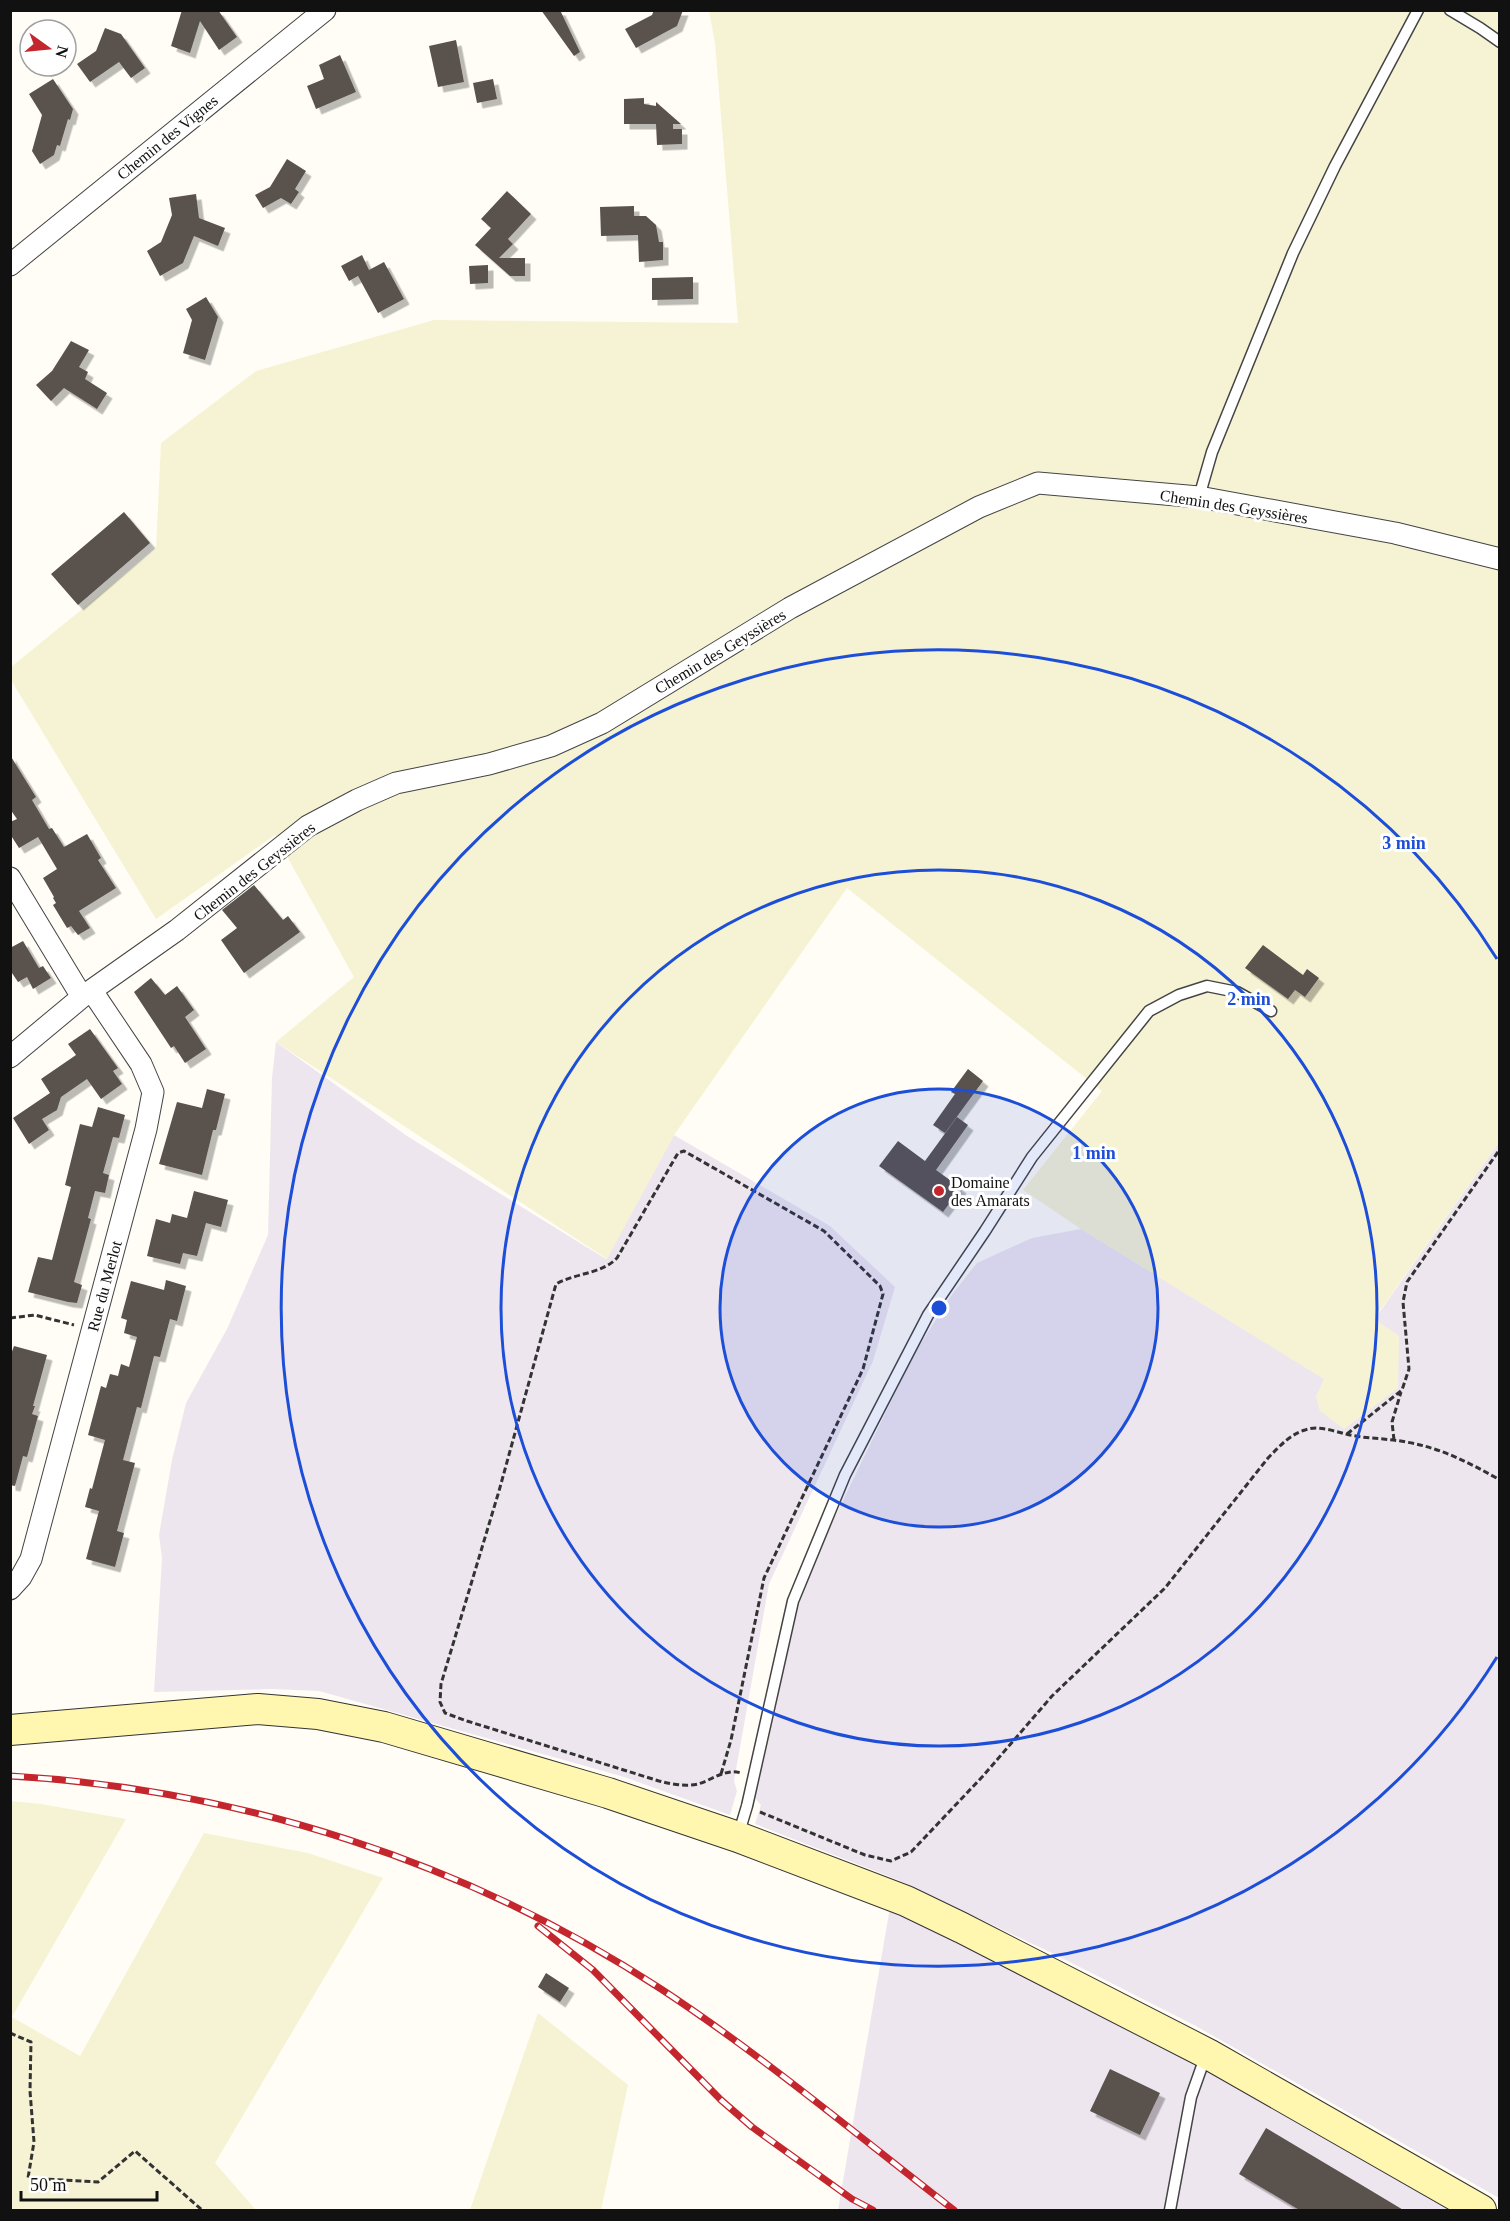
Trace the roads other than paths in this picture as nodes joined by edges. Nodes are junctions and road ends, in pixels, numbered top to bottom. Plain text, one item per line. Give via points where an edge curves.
1 (325, 10) edge
2 (1418, 10) edge
3 (1450, 10) edge
4 (1500, 42) edge
5 (10, 265) edge
6 (1199, 497) junction
7 (1500, 559) edge
8 (10, 878) edge
9 (87, 994) junction
10 (1270, 1011) dead end
11 (10, 1057) edge
12 (10, 1589) edge
13 (10, 1730) edge
14 (738, 1837) junction
15 (1209, 2054) junction
16 (1170, 2211) edge
17 (1481, 2211) edge

1 - 5 street, Chemin des Vignes
2 - 6 lane via 1293,253 1212,452
3 - 4 lane
6 - 7 street, Chemin des Geyssières via 1395,533
6 - 9 street, Chemin des Geyssières via 1038,483 979,507 790,608 602,723 551,746 489,764 396,783 317,821
8 - 9 street, Rue du Merlot
9 - 11 street, Chemin des Geyssières
9 - 12 street, Rue du Merlot via 141,1064 153,1092 31,1559
10 - 14 lane via 1237,992 1207,986 1149,1011 1032,1157 928,1315 845,1475 793,1601
13 - 14 street via 258,1709 318,1714 384,1727 608,1793
14 - 15 street via 906,1901
15 - 16 lane via 1191,2097
15 - 17 street

